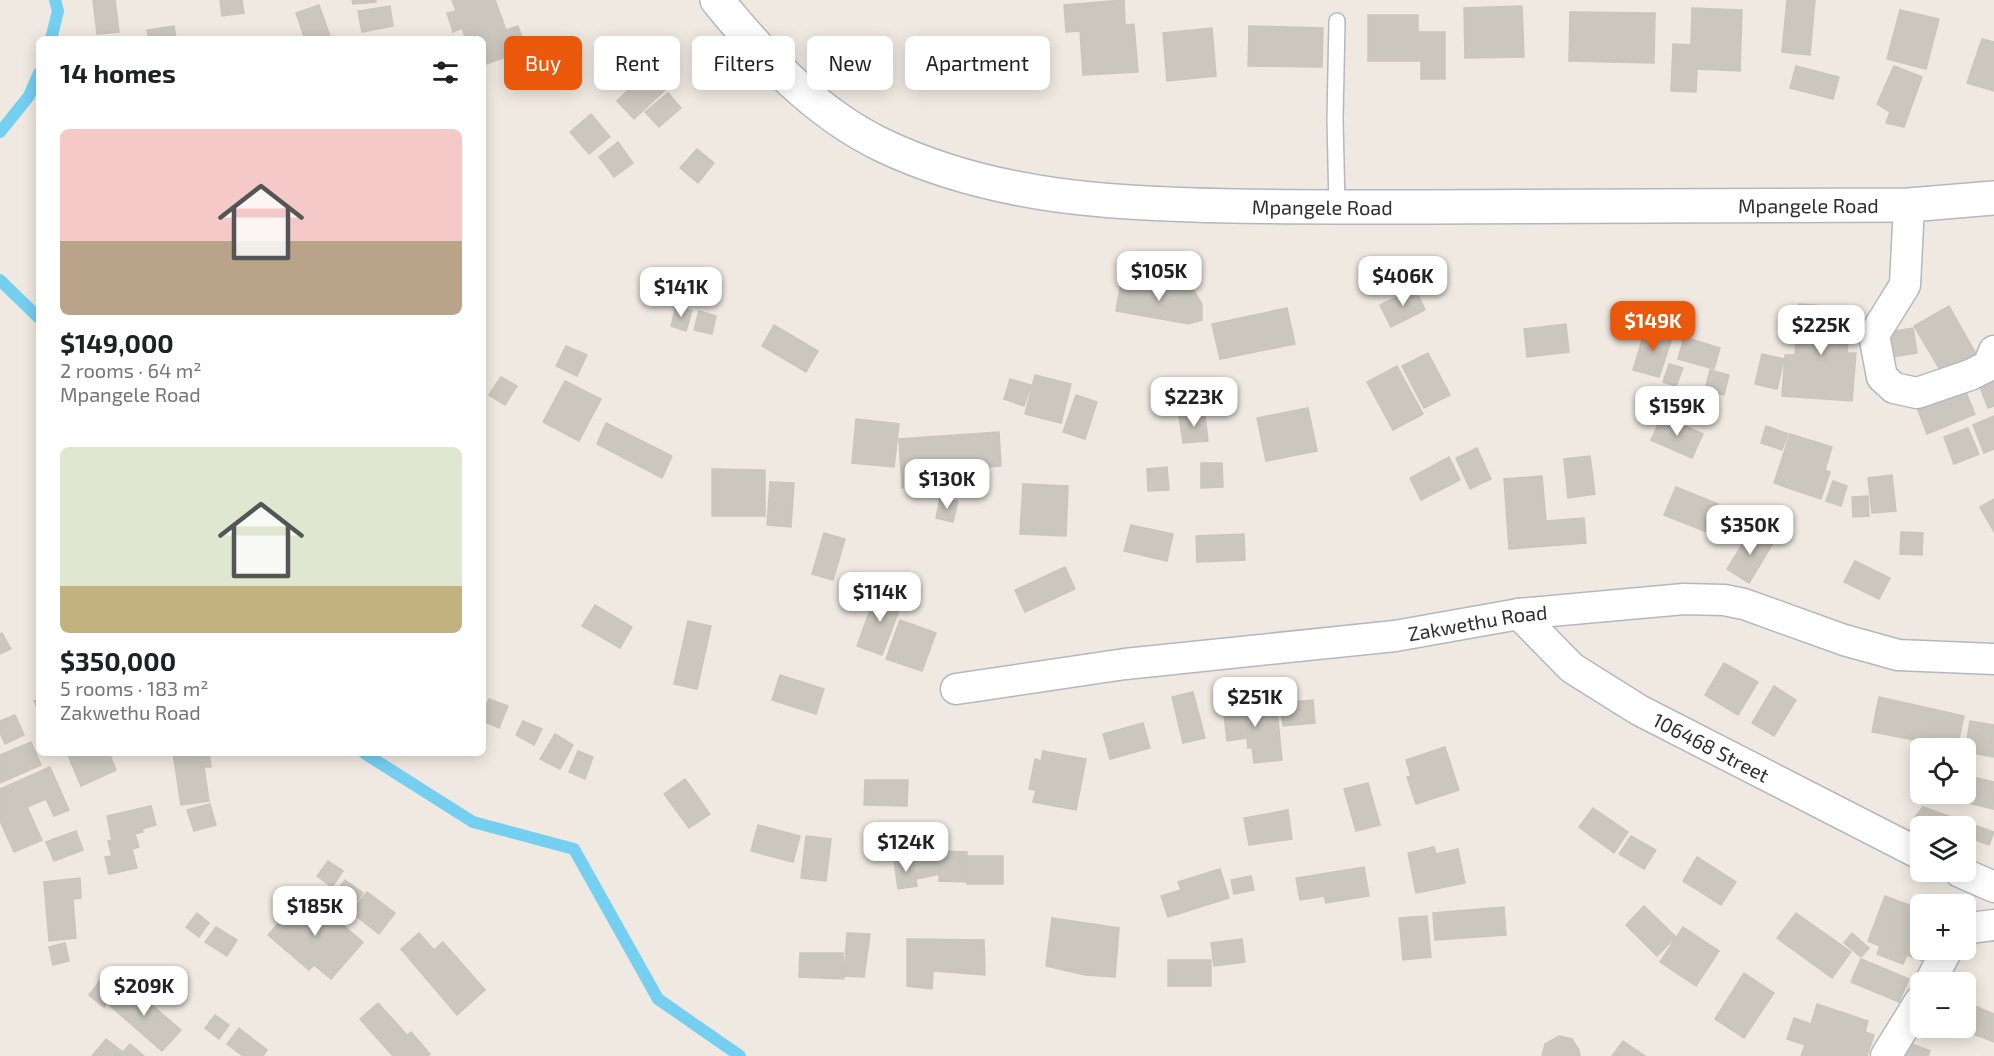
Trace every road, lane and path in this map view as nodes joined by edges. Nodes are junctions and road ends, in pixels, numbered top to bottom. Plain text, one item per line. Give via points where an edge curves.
1 (717, 0) edge
2 (1337, 21) dead end
3 (1994, 198) edge
4 (1909, 205) junction
5 (1337, 207) junction
6 (1994, 351) edge
7 (1519, 614) junction
8 (1994, 658) edge
9 (956, 689) dead end
10 (1910, 849) edge
11 (1976, 879) edge
12 (1994, 886) edge
13 (1994, 925) edge
14 (1976, 927) edge
15 (1910, 1017) edge
16 (1886, 1056) edge

1 - 5 street, Mpangele Road via 768,57 829,115 880,144 930,164 1009,188 1071,198 1132,204
2 - 5 lane
3 - 4 street, Mpangele Road
4 - 5 street, Mpangele Road
4 - 6 street via 1905,285 1874,335 1882,377 1894,388 1917,393 1988,366
7 - 8 street, Zakwethu Road via 1684,599 1724,600 1898,655
7 - 9 street, Zakwethu Road via 1395,636 1125,664
7 - 10 street, 106468 Street via 1572,668 1629,704
11 - 12 street
13 - 14 street
15 - 16 street

